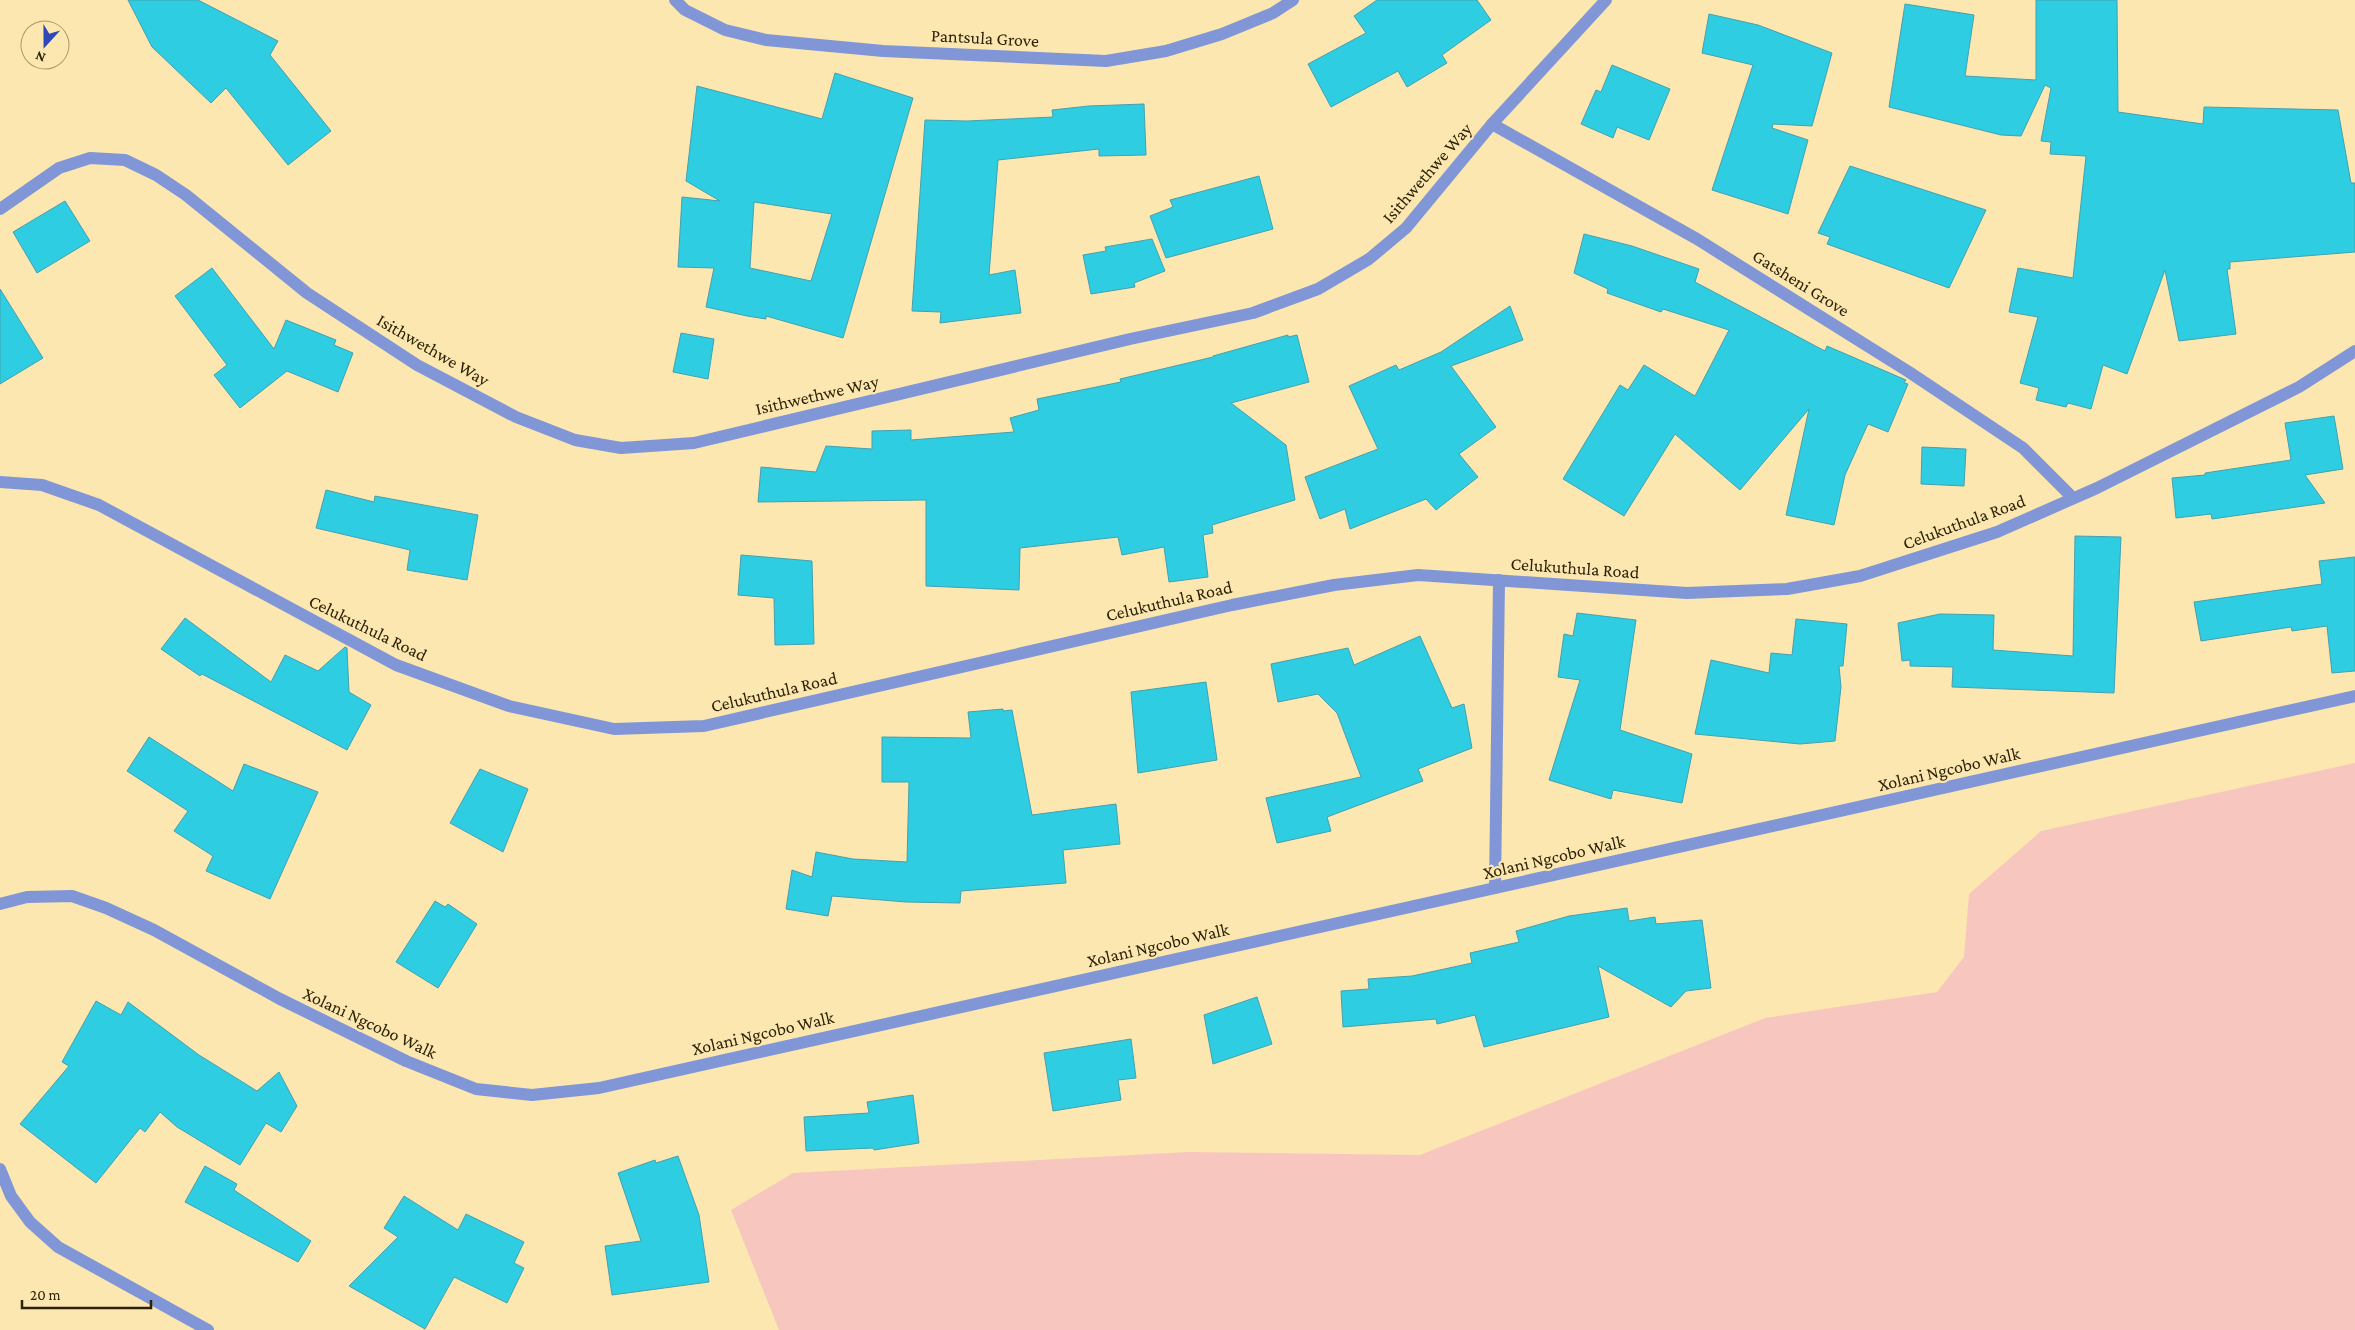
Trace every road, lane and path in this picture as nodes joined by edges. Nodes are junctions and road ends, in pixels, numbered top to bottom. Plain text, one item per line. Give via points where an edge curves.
1 (675, 0) edge
2 (1293, 0) edge
3 (1606, 0) edge
4 (1492, 124) junction
5 (0, 209) edge
6 (2355, 352) edge
7 (0, 482) edge
8 (2073, 498) junction
9 (1499, 580) junction
10 (2355, 696) edge
11 (1495, 888) junction
12 (0, 904) edge
13 (0, 1169) edge
14 (208, 1330) edge

1 - 2 street, Pantsula Grove via 685,10 725,30 766,40 883,51 1106,62 1166,51 1222,34 1273,13
3 - 4 street, Isithwethwe Way
4 - 5 street, Isithwethwe Way via 1406,228 1369,259 1318,289 1253,313 1130,339 694,443 621,448 575,440 516,417 417,365 307,293 186,195 125,160 90,158 59,168
4 - 8 street, Gatsheni Grove via 1697,239 1909,372 2023,448
6 - 8 street, Celukuthula Road via 2299,387
7 - 9 street, Celukuthula Road via 42,485 99,505 396,665 509,706 614,729 704,726 1232,605 1334,585 1418,575
8 - 9 street, Celukuthula Road via 1997,532 1860,576 1787,589 1687,593
9 - 11 street
10 - 11 street, Xolani Ngcobo Walk
11 - 12 street, Xolani Ngcobo Walk via 598,1088 532,1095 476,1089 406,1061 280,999 154,930 72,896 27,897
13 - 14 street via 20,1209 58,1247

